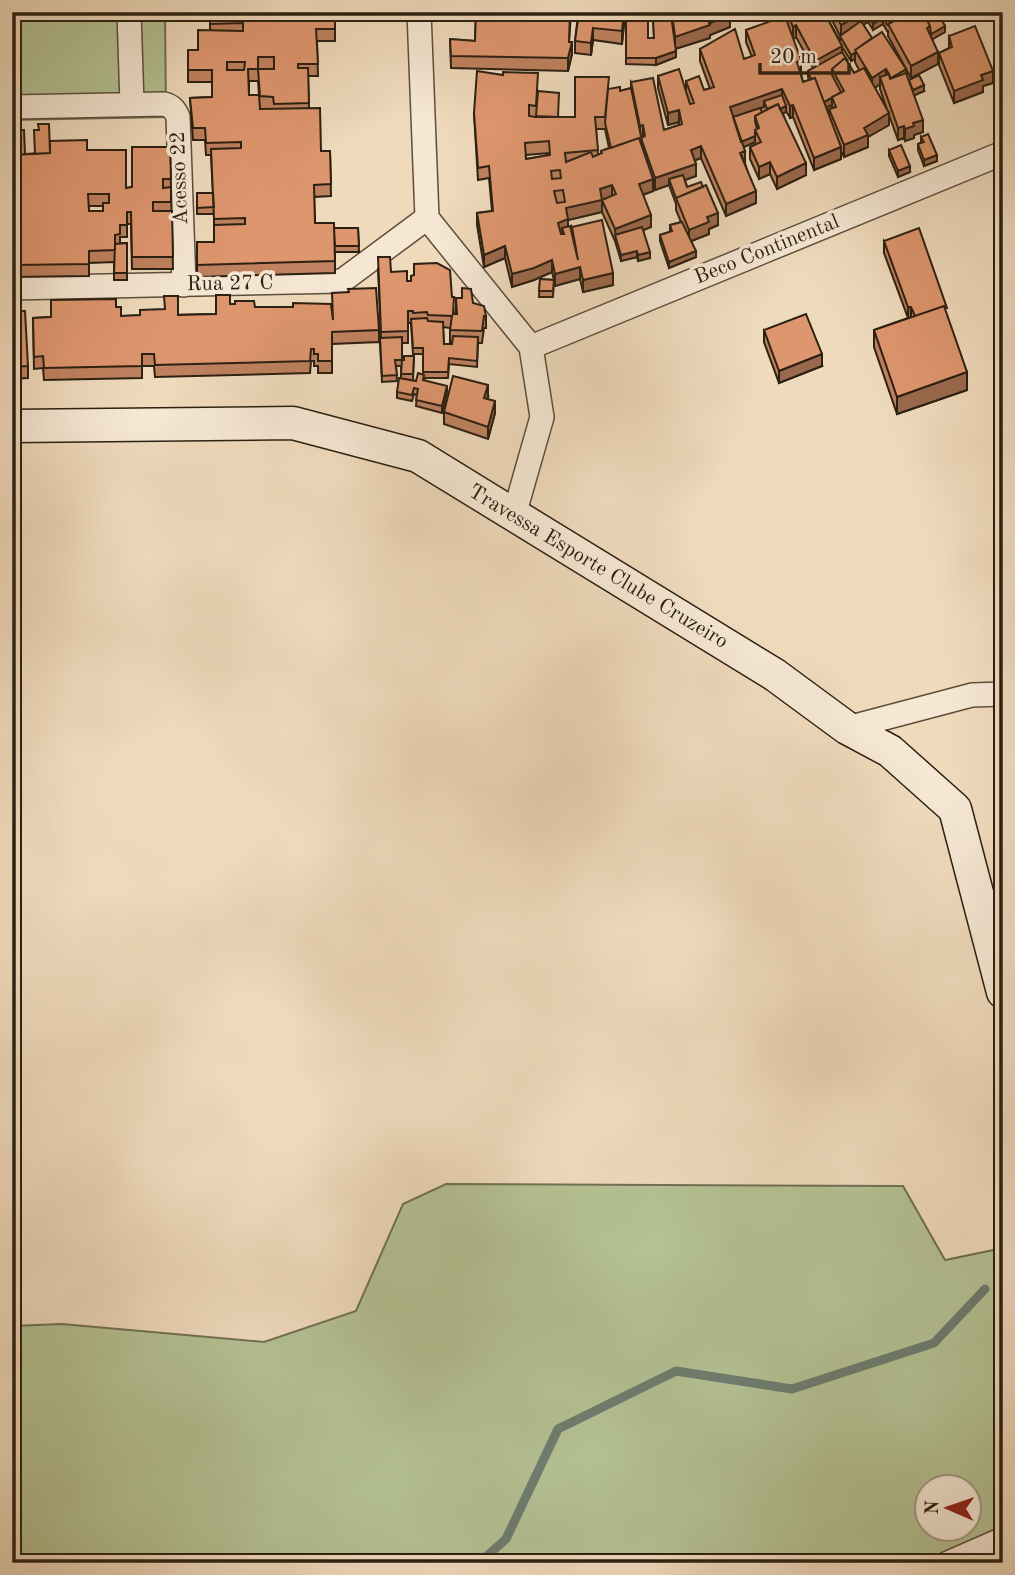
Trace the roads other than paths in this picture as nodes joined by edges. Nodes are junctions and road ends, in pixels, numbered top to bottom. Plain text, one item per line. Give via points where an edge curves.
1 (129, 12) edge
2 (419, 12) edge
3 (132, 104) junction
4 (12, 107) edge
5 (1003, 153) edge
6 (427, 218) junction
7 (184, 285) junction
8 (12, 288) edge
9 (531, 347) junction
10 (12, 426) edge
11 (514, 515) junction
12 (1003, 694) edge
13 (847, 728) junction
14 (1003, 992) edge
15 (1003, 1539) edge
16 (948, 1563) edge

1 - 3 street
2 - 6 street
3 - 4 street, Acesso 22
3 - 7 street, Acesso 22 via 171,106 178,117
5 - 9 street, Beco Continental
6 - 7 street, Rua 27 C via 342,281
6 - 9 street
7 - 8 street, Rua 27 C
9 - 11 street via 542,417
10 - 11 street, Travessa Esporte Clube Cruzeiro via 293,423 418,456
11 - 13 street, Travessa Esporte Clube Cruzeiro via 775,675
12 - 13 street via 972,695
13 - 14 street, Travessa Esporte Clube Cruzeiro via 890,751 955,809
15 - 16 street

